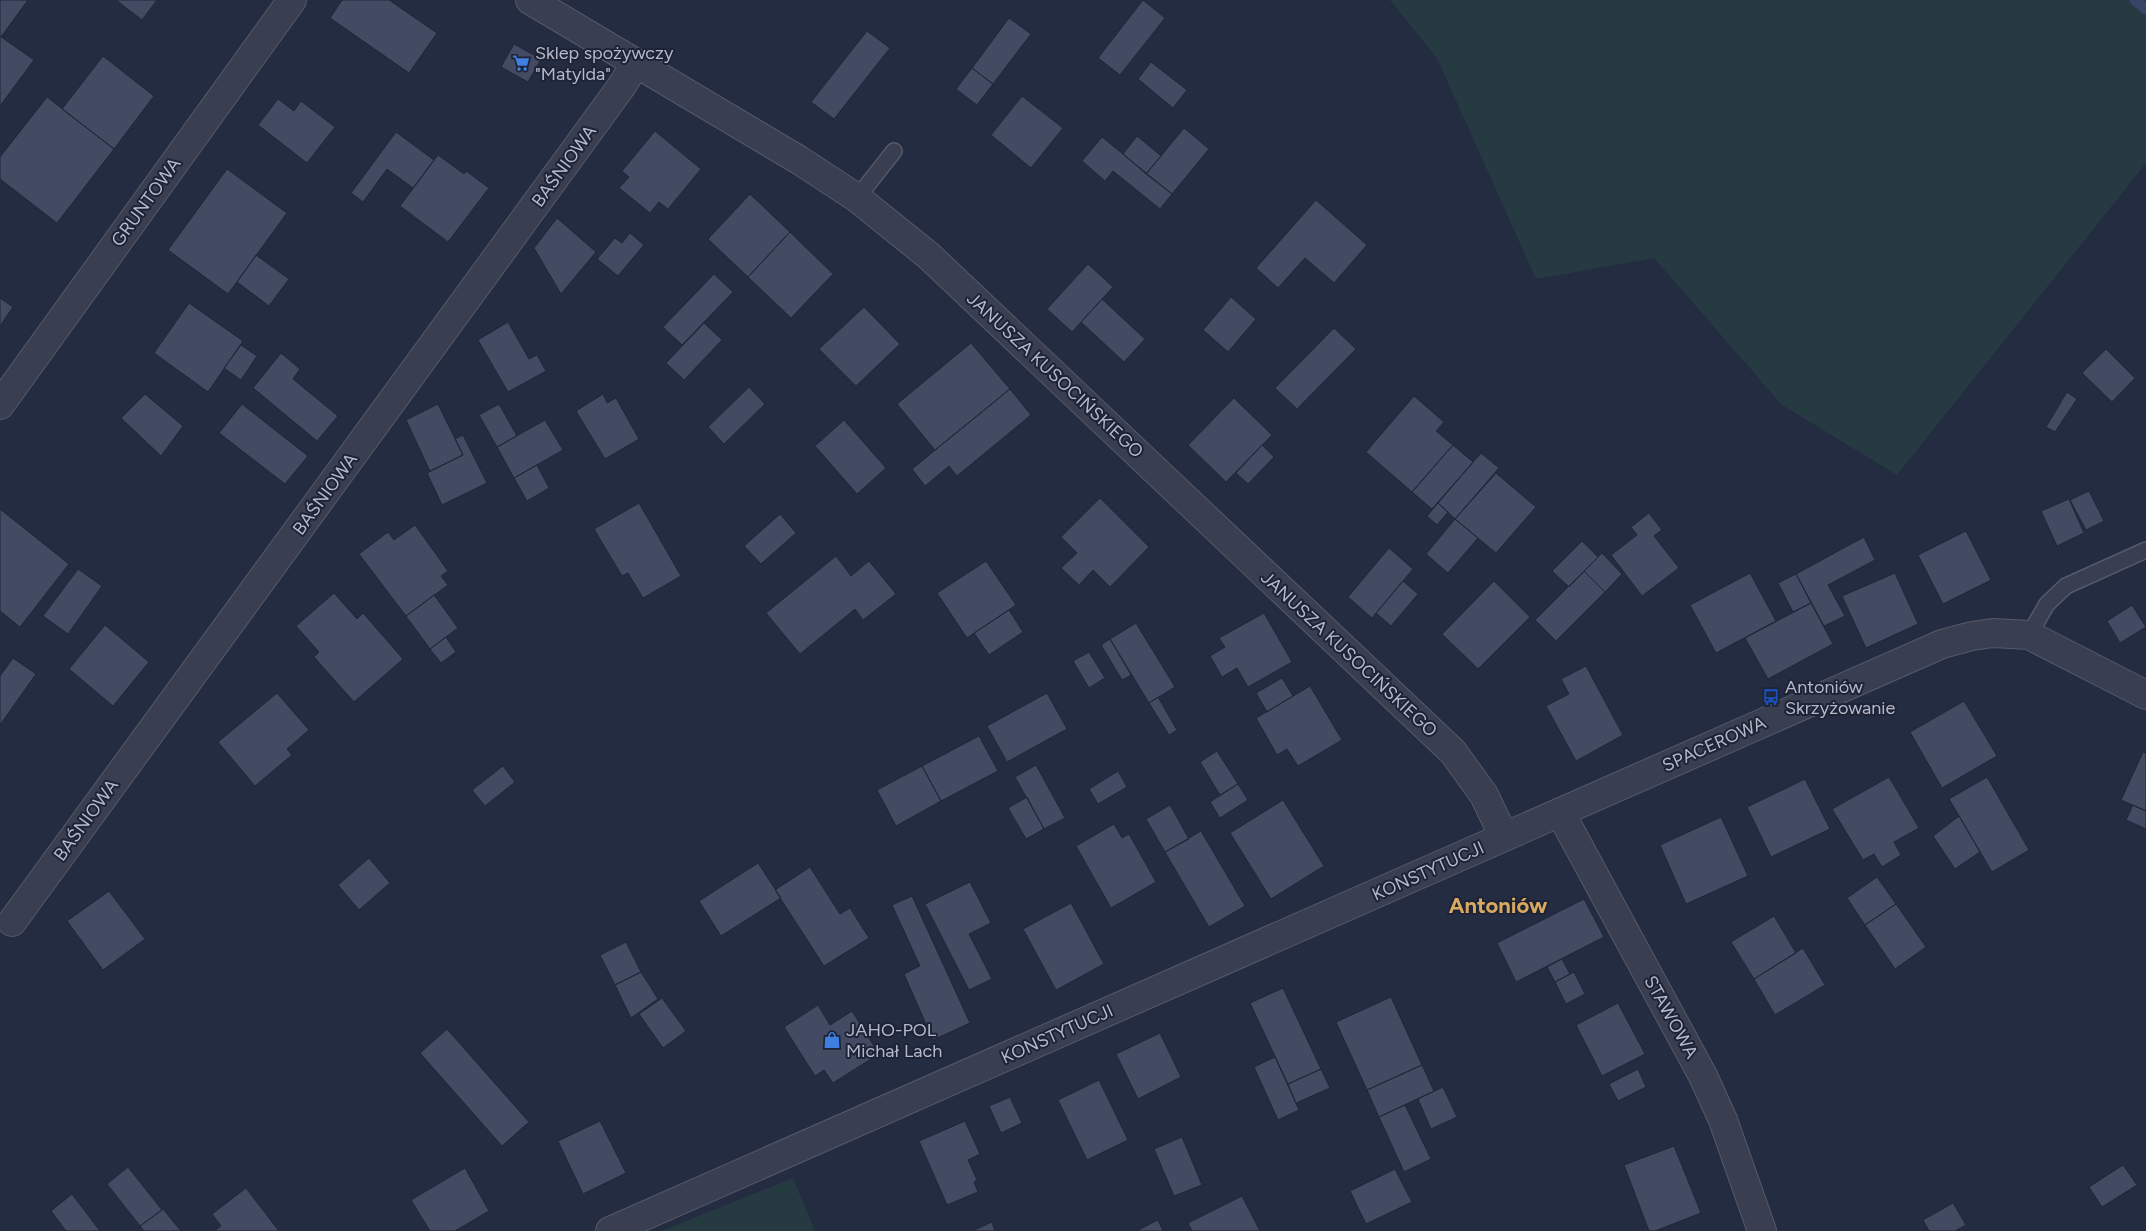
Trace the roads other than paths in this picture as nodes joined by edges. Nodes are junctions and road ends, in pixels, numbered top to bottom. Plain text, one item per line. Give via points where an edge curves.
1 (292, 0) edge
2 (530, 0) edge
3 (636, 63) junction
4 (894, 151) dead end
5 (857, 198) junction
6 (0, 405) edge
7 (2146, 550) edge
8 (2029, 635) junction
9 (2146, 695) edge
10 (1560, 812) junction
11 (1504, 837) junction
12 (12, 922) dead end
13 (610, 1231) edge
14 (1762, 1231) edge

1 - 6 street, GRUNTOWA
2 - 3 street, JANUSZA KUSOCIŃSKIEGO
3 - 5 street, JANUSZA KUSOCIŃSKIEGO
3 - 12 street, BAŚNIOWA
4 - 5 lane
5 - 11 street, JANUSZA KUSOCIŃSKIEGO via 929,256 1441,740 1473,778
7 - 8 lane via 2066,586 2047,604
8 - 9 street, SPACEROWA
8 - 10 street, SPACEROWA via 1993,633 1942,644
10 - 11 street, SPACEROWA
10 - 14 street, STAWOWA via 1703,1076 1723,1120
11 - 13 street, KONSTYTUCJI

